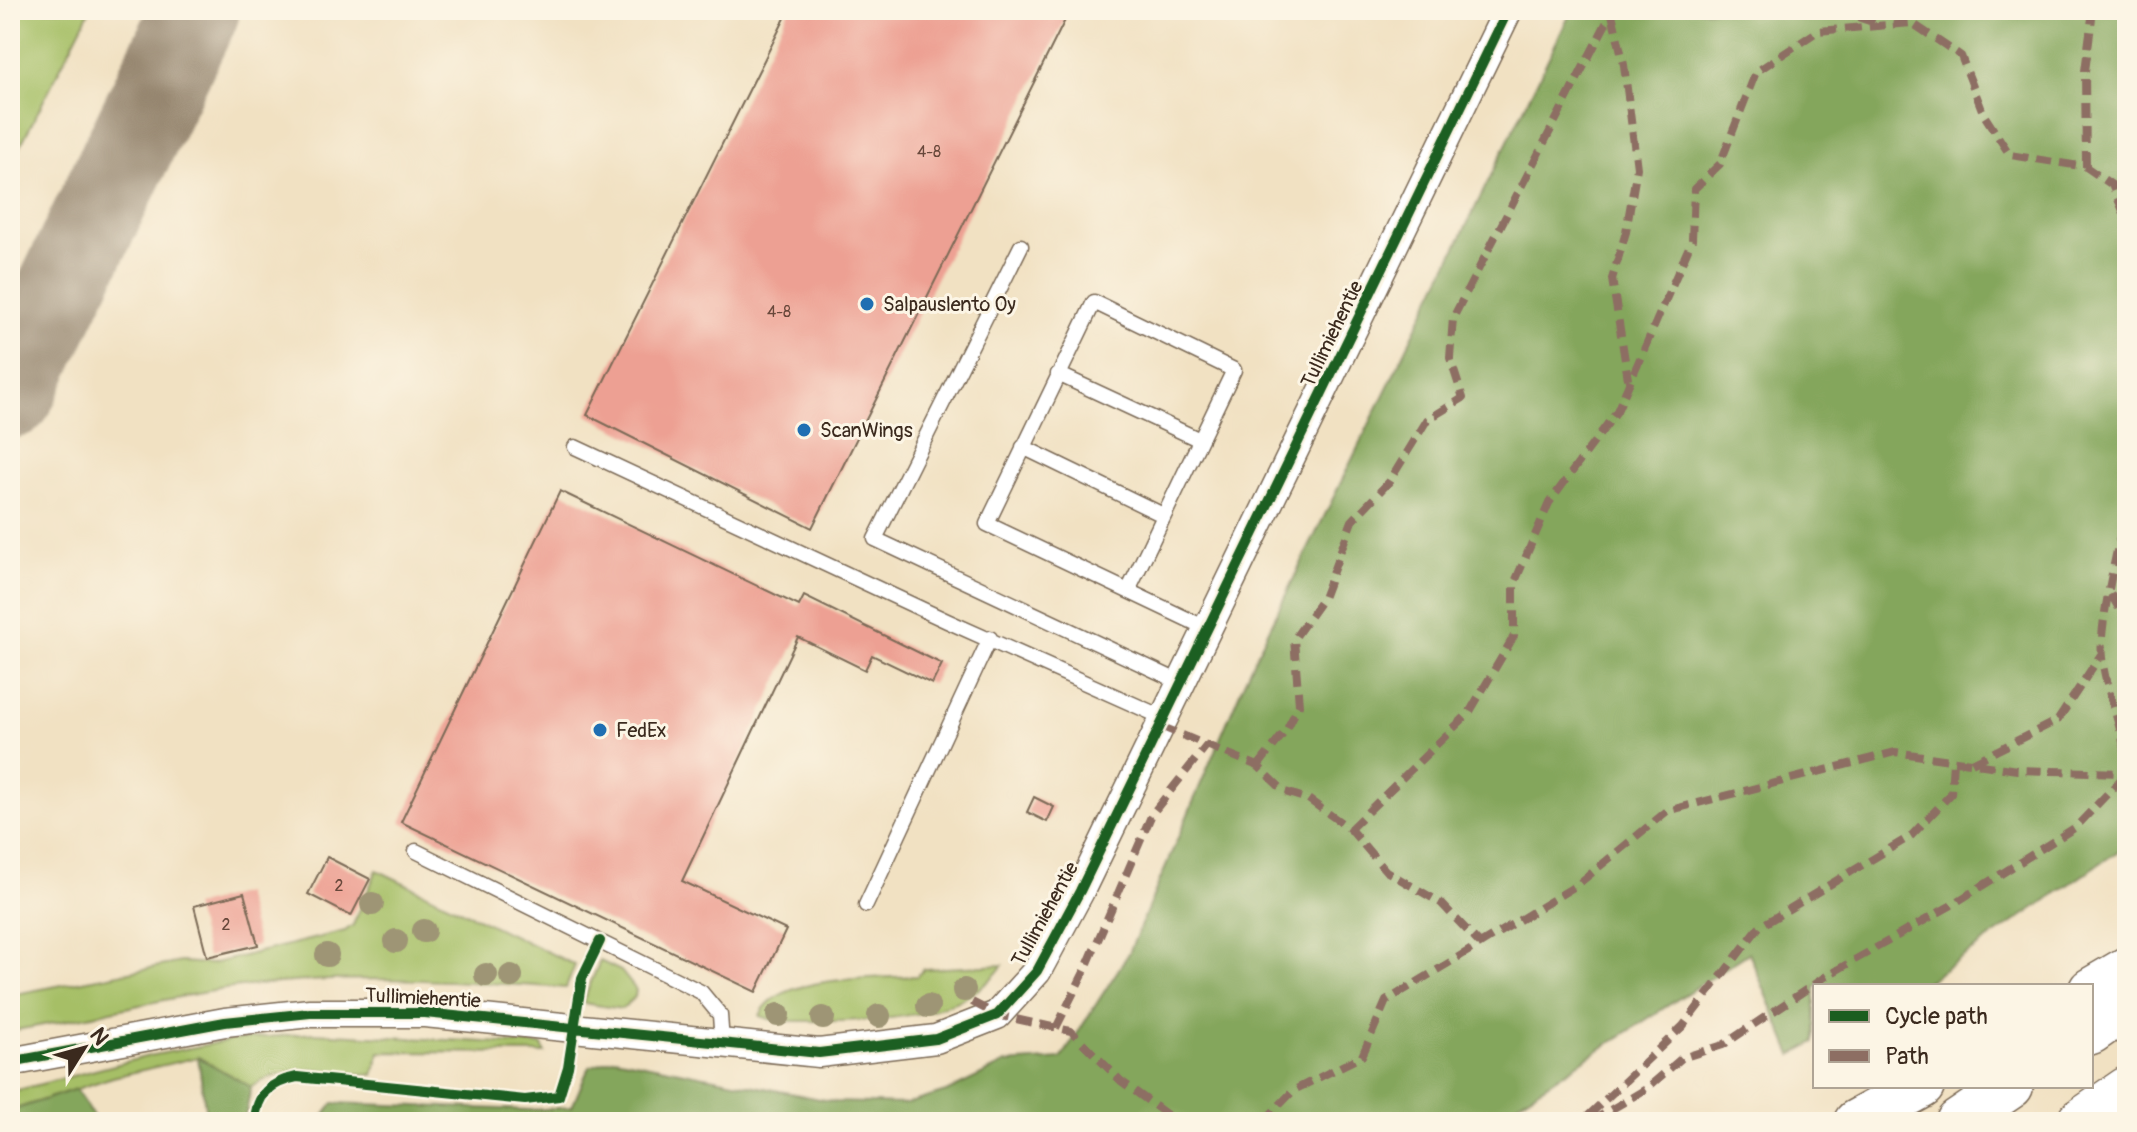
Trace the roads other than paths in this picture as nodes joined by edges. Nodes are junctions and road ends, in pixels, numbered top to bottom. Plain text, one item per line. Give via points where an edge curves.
1 (1508, 10) edge
2 (1021, 246) dead end
3 (1058, 374) junction
4 (1200, 440) junction
5 (575, 447) dead end
6 (1023, 447) junction
7 (1163, 515) junction
8 (1128, 591) junction
9 (1208, 629) junction
10 (990, 638) junction
11 (1182, 683) junction
12 (1164, 718) junction
13 (416, 851) dead end
14 (866, 905) dead end
15 (2127, 969) edge
16 (2093, 989) edge
17 (2127, 1007) edge
18 (2093, 1031) edge
19 (722, 1043) junction
20 (10, 1062) edge
21 (1918, 1088) edge
22 (2008, 1088) edge
23 (2127, 1089) edge
24 (1856, 1122) edge
25 (1958, 1122) edge
26 (2079, 1122) edge

1 - 9 street, Tullimiehentie
2 - 11 lane via 875,539
3 - 4 lane
3 - 4 lane via 1094,302 1234,370
3 - 6 lane
4 - 7 lane
5 - 10 lane
6 - 7 lane
6 - 8 lane via 987,524
7 - 8 lane
8 - 9 lane
9 - 11 street, Tullimiehentie
10 - 12 lane
10 - 14 lane
11 - 12 street, Tullimiehentie
12 - 19 street, Tullimiehentie via 1037,971 997,1015 936,1039 819,1053
13 - 19 lane via 701,992 720,1015
15 - 16 highway
17 - 18 highway
19 - 20 street, Tullimiehentie via 425,1013 310,1013 225,1022
21 - 24 highway
22 - 25 highway
23 - 26 highway

